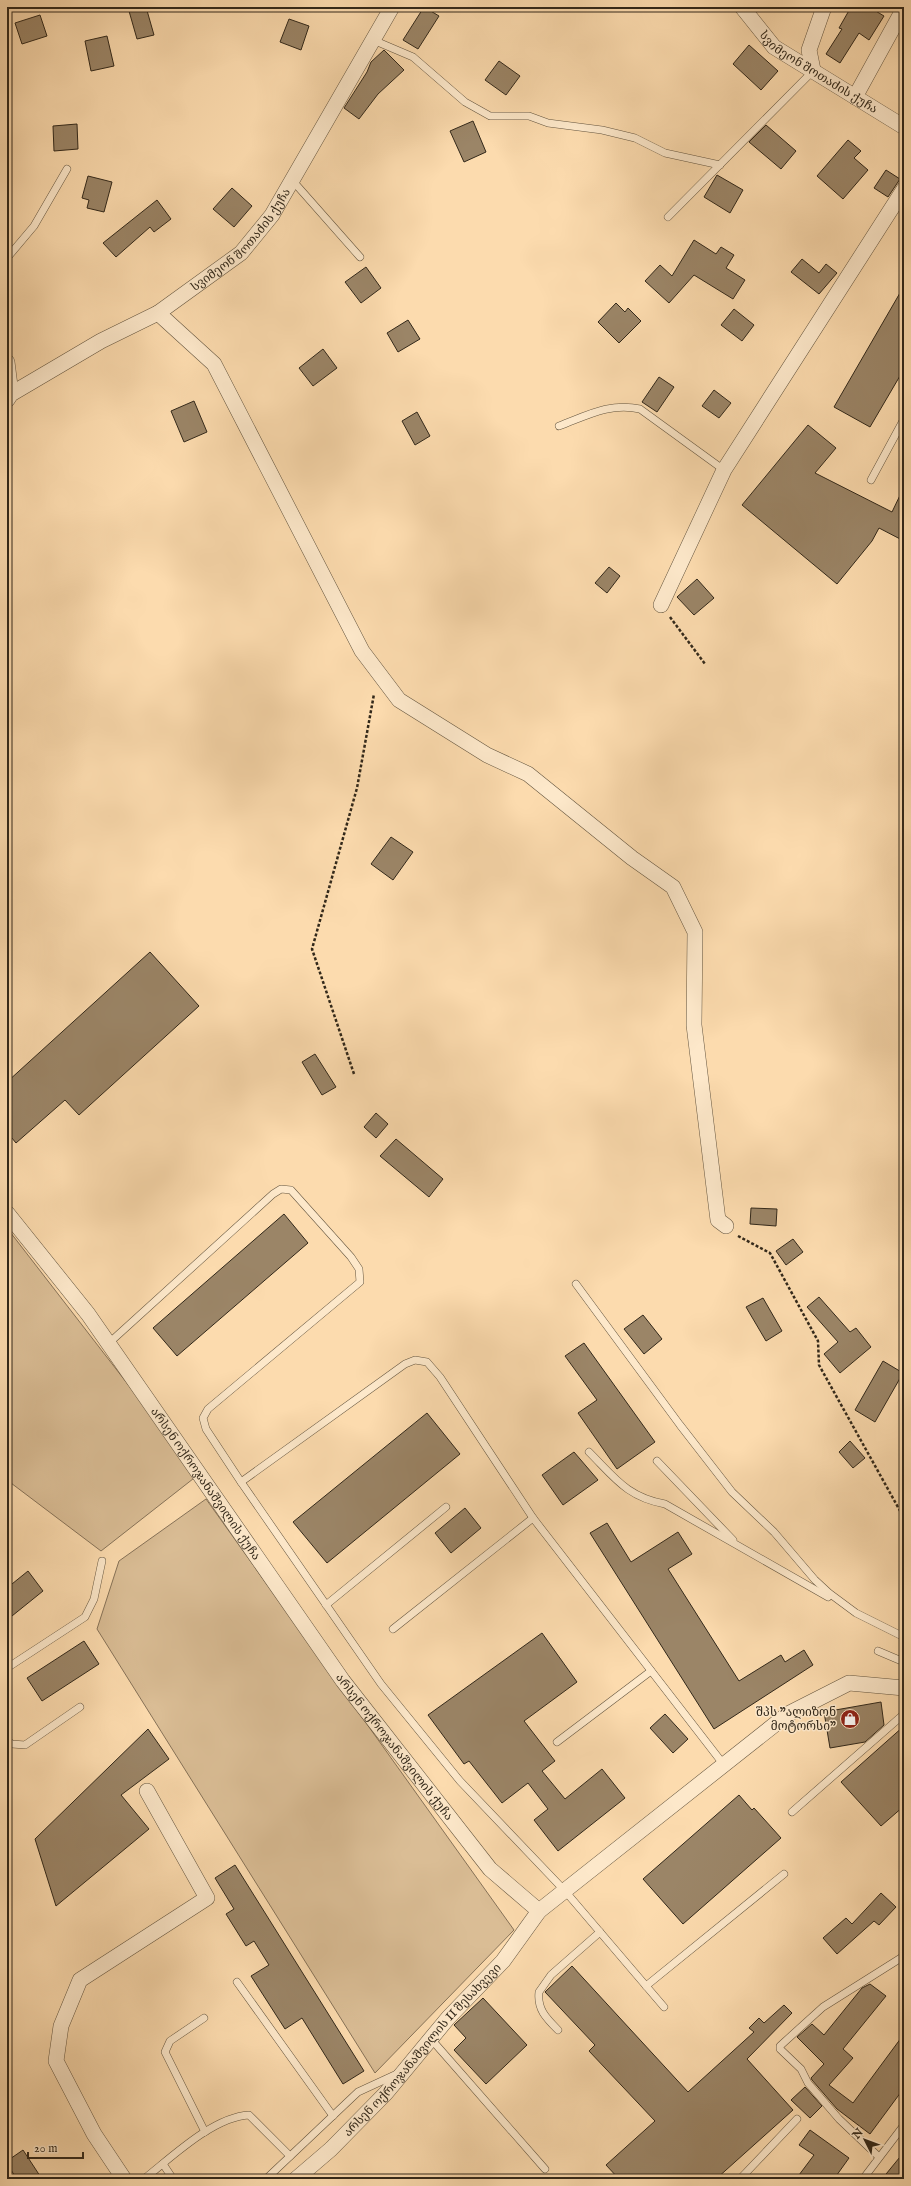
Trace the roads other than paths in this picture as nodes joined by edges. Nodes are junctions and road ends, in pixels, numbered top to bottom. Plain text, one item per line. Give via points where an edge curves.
1 (742, 7) edge
2 (824, 7) edge
3 (390, 8) edge
4 (904, 8) edge
5 (372, 40) junction
6 (813, 70) junction
7 (855, 97) junction
8 (904, 127) edge
9 (720, 165) junction
10 (67, 169) dead end
11 (292, 180) junction
12 (904, 189) edge
13 (668, 217) dead end
14 (360, 257) dead end
15 (7, 258) edge
16 (158, 313) junction
17 (7, 362) edge
18 (9, 397) edge
19 (904, 419) edge
20 (559, 426) dead end
21 (724, 470) junction
22 (871, 480) dead end
23 (661, 605) road end
24 (7, 1213) edge
25 (731, 1231) road end
26 (576, 1284) dead end
27 (109, 1343) junction
28 (588, 1452) dead end
29 (657, 1461) dead end
30 (241, 1482) junction
31 (446, 1507) dead end
32 (533, 1518) junction
33 (739, 1546) junction
34 (102, 1561) dead end
35 (326, 1605) junction
36 (856, 1612) junction
37 (393, 1628) dead end
38 (904, 1637) edge
39 (878, 1651) dead end
40 (904, 1662) edge
41 (7, 1668) edge
42 (651, 1670) junction
43 (904, 1688) edge
44 (80, 1707) dead end
45 (904, 1714) edge
46 (7, 1742) edge
47 (557, 1742) dead end
48 (724, 1765) junction
49 (148, 1790) dead end
50 (792, 1812) dead end
51 (784, 1874) dead end
52 (564, 1891) junction
53 (539, 1911) junction
54 (600, 1932) junction
55 (904, 1956) edge
56 (237, 1982) dead end
57 (646, 1986) junction
58 (664, 2007) dead end
59 (204, 2018) dead end
60 (558, 2030) dead end
61 (431, 2039) junction
62 (406, 2069) junction
63 (333, 2116) junction
64 (797, 2119) dead end
65 (904, 2125) edge
66 (205, 2132) junction
67 (290, 2156) junction
68 (879, 2157) junction
69 (163, 2164) junction
70 (545, 2169) dead end
71 (124, 2179) edge
72 (144, 2179) edge
73 (173, 2179) edge
74 (266, 2179) edge
75 (296, 2179) edge
76 (740, 2179) edge
77 (865, 2179) edge

1 - 6 street, სვიმეონ შოთაძის ქუჩა via 774,47
2 - 6 street via 809,50
3 - 5 street, სვიმეონ შოთაძის ქუჩა
4 - 7 street
5 - 9 lane via 413,57 465,102 490,116 529,116 548,123 602,130 635,138 665,153
5 - 11 street, სვიმეონ შოთაძის ქუჩა
6 - 7 street, სვიმეონ შოთაძის ქუჩა
6 - 9 lane
7 - 8 street, სვიმეონ შოთაძის ქუჩა
9 - 13 lane
10 - 15 lane via 34,226
11 - 14 lane
11 - 16 street, სვიმეონ შოთაძის ქუჩა via 272,215 241,253
12 - 21 street
16 - 18 street, სვიმეონ შოთაძის ქუჩა via 101,341
16 - 25 street via 214,364 362,652 399,700 487,755 528,774 632,858 673,887 695,932 694,1025 718,1220
17 - 18 street
19 - 22 lane
20 - 21 lane via 611,407 628,406 640,409
21 - 23 street
24 - 27 street, არსენ ოქროჯანაშვილის ქუჩა
26 - 36 lane via 732,1492 774,1532 815,1580
27 - 30 lane via 274,1194 282,1189 291,1190 351,1257 359,1269 360,1282 208,1409 203,1418 206,1429
27 - 53 street, არსენ ოქროჯანაშვილის ქუჩა via 343,1681 490,1869
28 - 33 lane via 625,1488 638,1497 665,1504
29 - 33 lane
30 - 32 lane via 405,1364 415,1360 427,1362 440,1377
30 - 35 lane
31 - 35 lane
32 - 37 lane
32 - 42 lane
33 - 36 lane
34 - 41 lane via 94,1599 85,1617
35 - 52 lane via 381,1684 460,1781
36 - 38 lane
39 - 40 lane
42 - 47 lane
42 - 48 lane
43 - 48 street via 849,1683 788,1714
44 - 46 lane via 25,1745
45 - 50 lane
48 - 52 street
49 - 71 street via 207,1898 80,1980 61,2026 56,2061 94,2134
51 - 57 lane
52 - 53 street
52 - 54 lane
53 - 61 street, არსენ ოქროჯანაშვილის II შესახვევი via 502,1961
54 - 57 lane
54 - 60 lane via 551,1975 539,1992 540,2008 544,2016
55 - 68 lane via 823,2006 780,2046 839,2119
56 - 63 lane
57 - 58 lane
59 - 66 lane via 170,2041 165,2052
61 - 62 street, არსენ ოქროჯანაშვილის II შესახვევი
61 - 70 lane
62 - 63 lane via 358,2092
62 - 75 street, არსენ ოქროჯანაშვილის II შესახვევი via 336,2143
63 - 67 lane
64 - 76 lane
65 - 68 lane
66 - 67 lane via 236,2116 249,2115
66 - 69 lane
67 - 74 lane
68 - 77 lane
69 - 72 lane
69 - 73 lane

